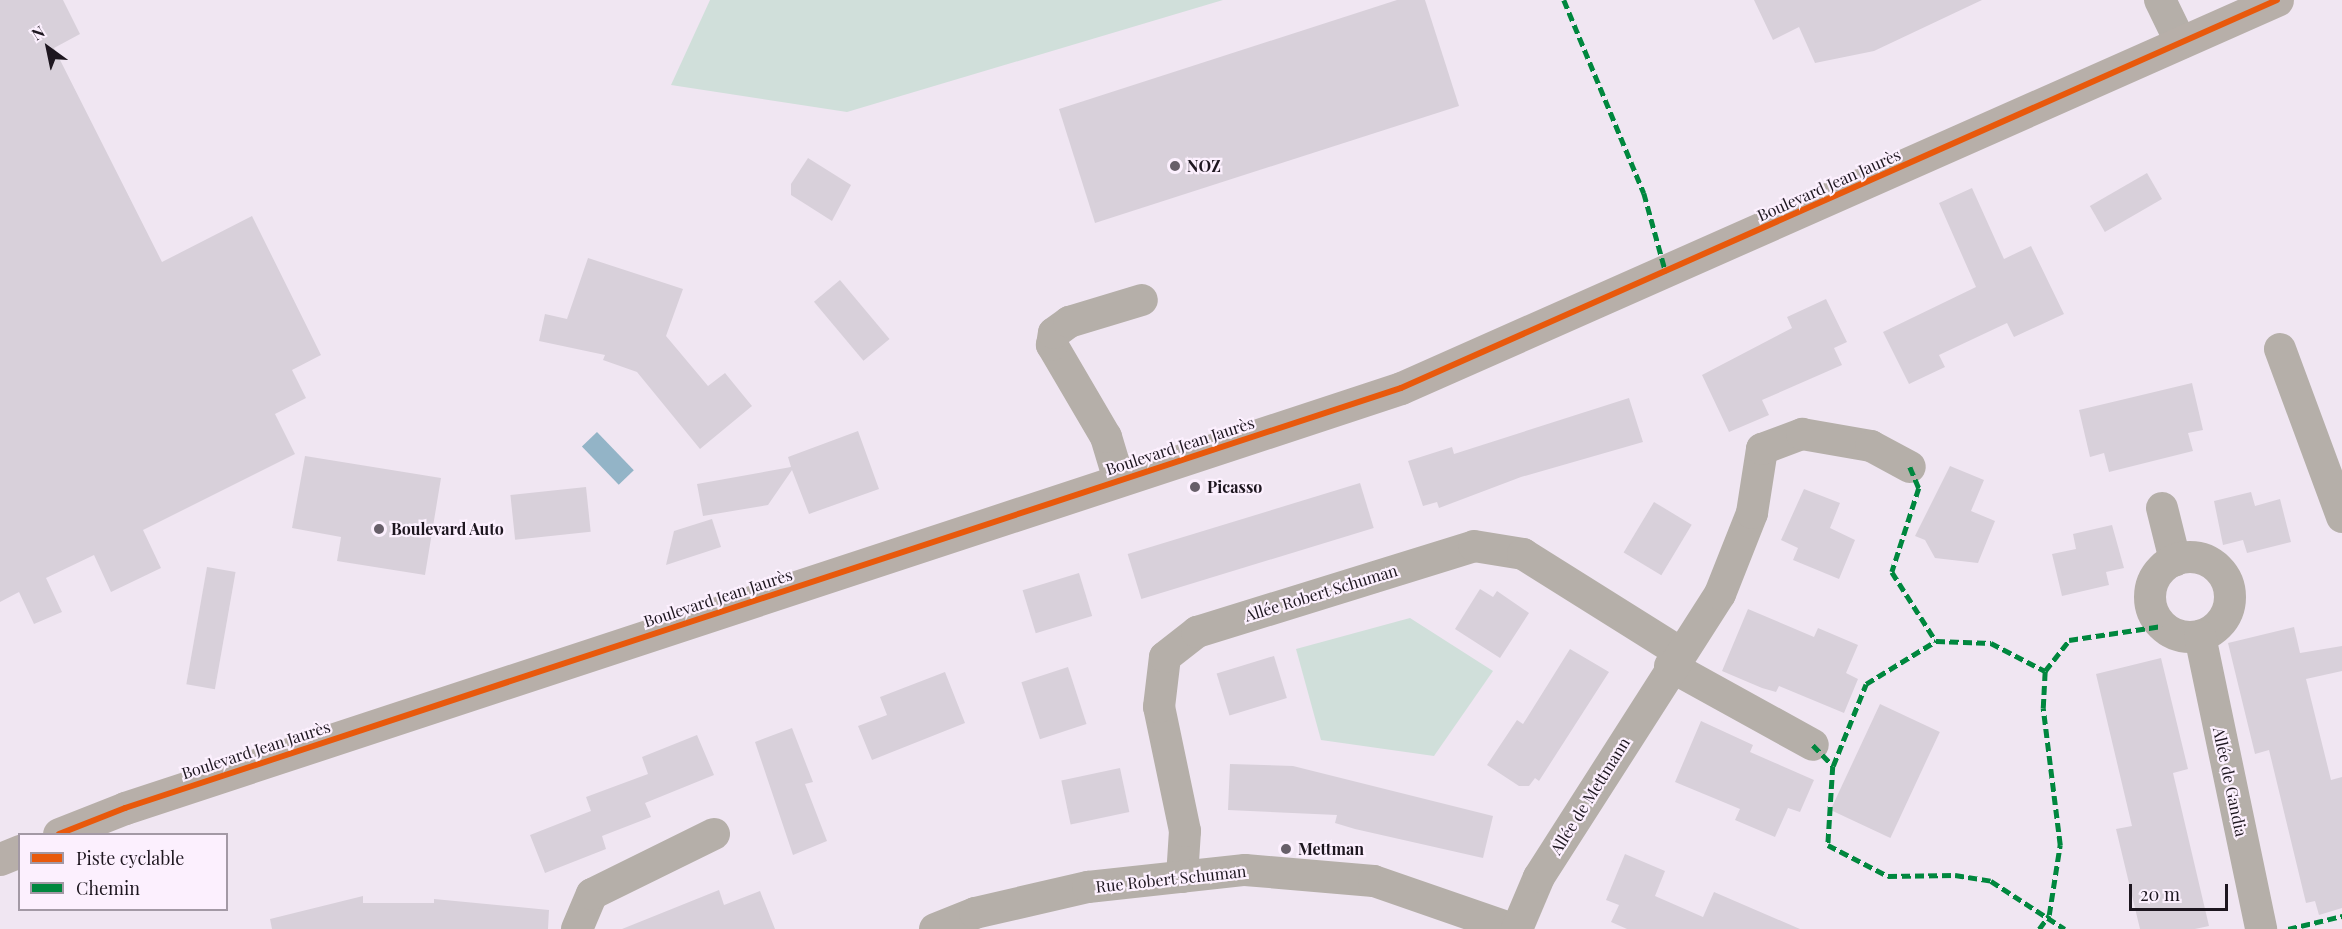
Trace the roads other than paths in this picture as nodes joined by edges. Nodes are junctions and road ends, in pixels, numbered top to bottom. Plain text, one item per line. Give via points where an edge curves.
1 (2160, 0) edge
2 (2277, 0) edge
3 (2181, 43) junction
4 (1142, 300) dead end
5 (2280, 350) dead end
6 (1910, 467) dead end
7 (1119, 480) junction
8 (2162, 508) dead end
9 (2342, 517) edge
10 (2175, 560) junction
11 (2200, 636) junction
12 (1675, 659) junction
13 (1813, 745) dead end
14 (62, 833) edge
15 (714, 834) dead end
16 (18, 851) edge
17 (0, 858) edge
18 (1182, 877) junction
19 (577, 929) edge
20 (935, 929) edge
21 (1515, 929) edge
22 (2261, 929) edge

1 - 3 street
2 - 3 main road, Boulevard Jean Jaurès
3 - 7 main road, Boulevard Jean Jaurès via 1401,388
4 - 7 street via 1069,322 1054,333 1053,345 1106,437
5 - 9 street
6 - 12 street, Allée de Mettmann via 1871,446 1802,434 1762,449 1752,513 1720,594
7 - 14 main road, Boulevard Jean Jaurès via 125,808
8 - 10 street
10 - 11 street via 2155,576 2150,603 2154,615 2174,634
10 - 11 street via 2188,556 2213,564 2228,584 2228,610 2212,630
11 - 22 street, Allée de Gandia
12 - 13 street
12 - 18 street, Allée Robert Schuman via 1523,555 1474,546 1197,632 1165,657 1159,707 1185,831
12 - 21 street, Allée de Mettmann via 1539,877
15 - 19 street via 592,894
16 - 17 main road
18 - 20 street, Rue Robert Schuman via 1088,887 975,913
18 - 21 street, Rue Robert Schuman via 1245,870 1374,881

